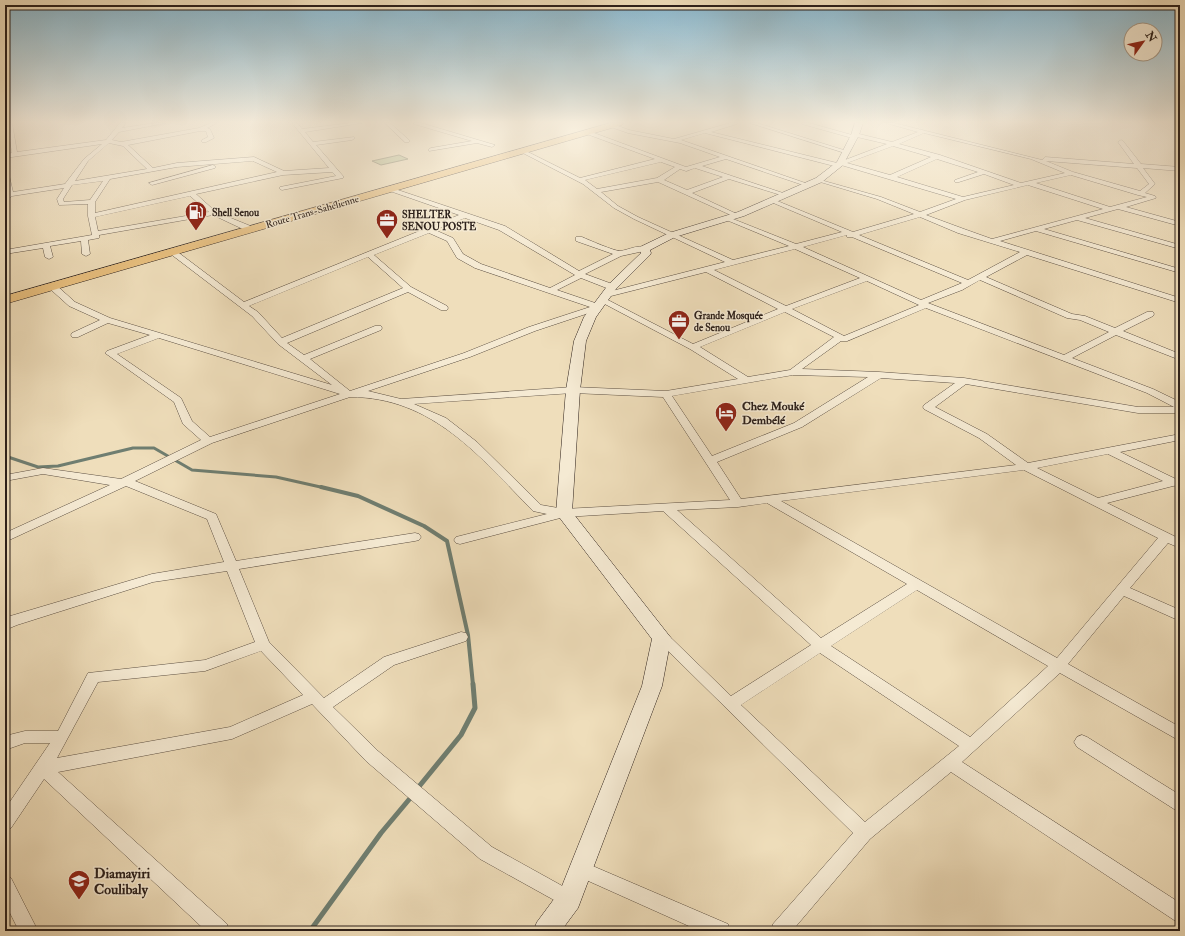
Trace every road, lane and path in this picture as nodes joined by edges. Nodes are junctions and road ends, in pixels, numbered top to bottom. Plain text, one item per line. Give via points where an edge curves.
1 (1138, 166) edge
2 (81, 167) edge
3 (149, 167) edge
4 (166, 167) edge
5 (215, 167) edge
6 (271, 167) edge
7 (331, 167) edge
8 (467, 167) edge
9 (553, 167) edge
10 (633, 167) edge
11 (678, 167) edge
12 (681, 167) edge
13 (693, 167) edge
14 (697, 167) edge
15 (760, 167) edge
16 (833, 167) edge
17 (861, 167) edge
18 (914, 167) edge
19 (969, 167) edge
20 (1055, 167) edge
21 (1148, 167) edge
22 (151, 169) junction
23 (1180, 169) edge
24 (334, 170) junction
25 (5, 171) edge
26 (984, 172) junction
27 (283, 173) junction
28 (1071, 173) junction
29 (728, 177) junction
30 (891, 177) junction
31 (108, 178) junction
32 (579, 180) junction
33 (659, 180) junction
34 (814, 182) junction
35 (957, 182) dead end
36 (152, 183) dead end
37 (1024, 184) junction
38 (68, 185) junction
39 (282, 188) dead end
40 (389, 189) junction
41 (596, 191) junction
42 (191, 193) junction
43 (686, 193) junction
44 (1140, 194) junction
45 (8, 197) edge
46 (779, 198) junction
47 (963, 199) junction
48 (92, 202) junction
49 (1113, 208) junction
50 (214, 213) junction
51 (466, 215) junction
52 (919, 215) junction
53 (91, 216) junction
54 (730, 217) junction
55 (1076, 218) junction
56 (1180, 224) edge
57 (250, 229) junction
58 (1035, 229) junction
59 (429, 230) junction
60 (95, 234) junction
61 (848, 234) junction
62 (672, 235) junction
63 (84, 238) junction
64 (578, 239) dead end
65 (991, 241) junction
66 (46, 245) junction
67 (795, 246) junction
68 (1180, 247) edge
69 (644, 249) junction
70 (5, 252) edge
71 (172, 252) junction
72 (1026, 252) junction
73 (618, 253) junction
74 (86, 254) dead end
75 (369, 254) junction
76 (49, 257) dead end
77 (732, 263) junction
78 (707, 269) junction
79 (1180, 271) edge
80 (580, 274) junction
81 (979, 277) junction
82 (866, 278) junction
83 (969, 283) junction
84 (52, 286) junction
85 (408, 289) junction
86 (550, 291) junction
87 (605, 297) junction
88 (5, 300) edge
89 (1180, 301) edge
90 (924, 304) junction
91 (244, 305) junction
92 (444, 308) dead end
93 (785, 309) junction
94 (1150, 314) dead end
95 (107, 320) junction
96 (378, 328) dead end
97 (1117, 331) junction
98 (159, 334) junction
99 (75, 335) dead end
100 (840, 337) junction
101 (281, 342) junction
102 (693, 347) junction
103 (1180, 357) edge
104 (1064, 358) junction
105 (303, 359) junction
106 (792, 372) junction
107 (879, 375) junction
108 (748, 381) junction
109 (964, 381) junction
110 (573, 390) junction
111 (350, 394) junction
112 (666, 394) junction
113 (401, 402) junction
114 (1180, 406) edge
115 (1180, 410) edge
116 (1180, 437) edge
117 (208, 441) junction
118 (1110, 451) junction
119 (710, 461) junction
120 (1026, 467) junction
121 (5, 478) edge
122 (123, 482) junction
123 (1177, 483) edge
124 (769, 499) junction
125 (1097, 502) junction
126 (738, 503) junction
127 (666, 507) junction
128 (564, 512) junction
129 (415, 537) dead end
130 (5, 538) edge
131 (460, 540) dead end
132 (1173, 541) edge
133 (232, 566) junction
134 (916, 584) junction
135 (1122, 590) junction
136 (1180, 616) edge
137 (5, 625) edge
138 (461, 637) dead end
139 (662, 638) junction
140 (263, 645) junction
141 (821, 646) junction
142 (1058, 665) junction
143 (318, 701) junction
144 (730, 704) junction
145 (1180, 735) edge
146 (62, 737) junction
147 (1082, 742) dead end
148 (5, 743) edge
149 (971, 746) junction
150 (950, 763) junction
151 (43, 768) junction
152 (1180, 804) edge
153 (5, 823) edge
154 (864, 833) junction
155 (581, 869) junction
156 (5, 884) edge
157 (569, 899) junction
158 (1180, 914) edge
159 (29, 931) edge
160 (220, 931) edge
161 (546, 931) edge
162 (721, 931) edge
163 (780, 931) edge

1 - 44 street via 1152,184
2 - 38 street
3 - 22 street
4 - 22 street
5 - 36 street
6 - 27 street
7 - 24 street
8 - 40 highway, Route Trans-Sahélienne
9 - 32 street
10 - 32 street
11 - 33 street
12 - 13 street via 686,169
14 - 29 street
15 - 34 street
16 - 34 street
17 - 30 street
18 - 30 street
19 - 26 street
20 - 28 street
21 - 23 street
22 - 31 street
24 - 27 street
24 - 39 street via 341,177
25 - 45 street
26 - 35 street
26 - 37 street
27 - 42 street
28 - 37 street
28 - 44 street
29 - 43 street
29 - 46 street
30 - 47 street
31 - 38 street
31 - 48 street
32 - 41 street
33 - 41 street
33 - 43 street
34 - 46 street
34 - 52 street via 879,198
37 - 47 street
37 - 49 street
38 - 45 street
38 - 48 street via 60,204
40 - 51 street
40 - 57 highway, Route Trans-Sahélienne
41 - 62 street via 616,207
42 - 50 street
42 - 53 street
43 - 54 street
44 - 49 street via 1153,197
46 - 54 street
46 - 61 street
47 - 52 street
48 - 53 street
49 - 55 street
49 - 56 street
50 - 57 street
50 - 60 street
51 - 59 street
51 - 80 street via 502,228
52 - 61 street
52 - 65 street
53 - 60 street
54 - 62 street
54 - 67 street
55 - 58 street
55 - 68 street
57 - 71 highway, Route Trans-Sahélienne
58 - 65 street
58 - 79 street
59 - 75 street
59 - 86 street via 450,240 460,256 478,266
60 - 63 street via 96,236
61 - 67 street
61 - 83 street
62 - 69 street
62 - 77 street
63 - 66 street
63 - 74 street
64 - 73 street
65 - 72 street
66 - 70 street
66 - 76 street
67 - 77 street
67 - 82 street
69 - 73 street
69 - 87 street via 646,253
71 - 84 highway, Route Trans-Sahélienne
71 - 91 street
72 - 81 street
72 - 89 street
73 - 80 street
75 - 85 street
75 - 91 street
77 - 78 street
78 - 87 street
78 - 93 street
80 - 86 street
80 - 87 street
81 - 83 street
81 - 97 street via 1070,316
82 - 90 street
82 - 93 street
83 - 90 street
84 - 88 highway, Route Trans-Sahélienne
84 - 95 street via 72,304
85 - 92 street
85 - 101 street
86 - 87 street
87 - 102 street
87 - 110 street via 590,317 580,341
87 - 111 street via 467,355
90 - 100 street via 844,339
90 - 104 street
91 - 101 street
93 - 100 street
93 - 102 street
94 - 97 street
95 - 98 street
95 - 99 street
96 - 105 street
97 - 103 street
97 - 104 street
98 - 111 street
98 - 117 street via 110,353 178,400 186,422
100 - 106 street
101 - 105 street
102 - 108 street
104 - 114 street via 1150,391
105 - 111 street
106 - 107 street
106 - 108 street
107 - 109 street
107 - 119 street via 798,425
108 - 112 street
109 - 115 street via 1138,410
109 - 120 street via 928,407 983,436
110 - 112 street
110 - 113 street
110 - 128 street
111 - 113 street via 368,394
111 - 117 street
112 - 119 street
113 - 128 street via 442,420 473,444 537,508
116 - 118 street
117 - 122 street
118 - 120 street
118 - 123 street
119 - 126 street
120 - 124 street
120 - 125 street
121 - 122 street via 43,471
122 - 130 street
122 - 133 street via 212,517
123 - 125 street
124 - 126 street
124 - 134 street
125 - 132 street
126 - 127 street
127 - 128 street
127 - 141 street
128 - 131 street
128 - 139 street
129 - 133 street
132 - 135 street
133 - 137 street via 152,578
133 - 140 street
134 - 141 street
134 - 142 street
135 - 136 street
135 - 142 street
138 - 143 street via 389,661
139 - 144 street
139 - 155 street via 652,686
140 - 143 street
140 - 146 street via 205,665 93,677
141 - 144 street
141 - 149 street
142 - 145 street
142 - 149 street
143 - 151 street via 232,733
143 - 157 street via 372,756 486,853
144 - 154 street
146 - 148 street via 26,737
146 - 151 street
147 - 152 street
149 - 150 street
150 - 154 street
150 - 158 street
151 - 153 street
151 - 160 street
154 - 163 street
155 - 157 street
155 - 162 street
156 - 159 street
157 - 161 street

